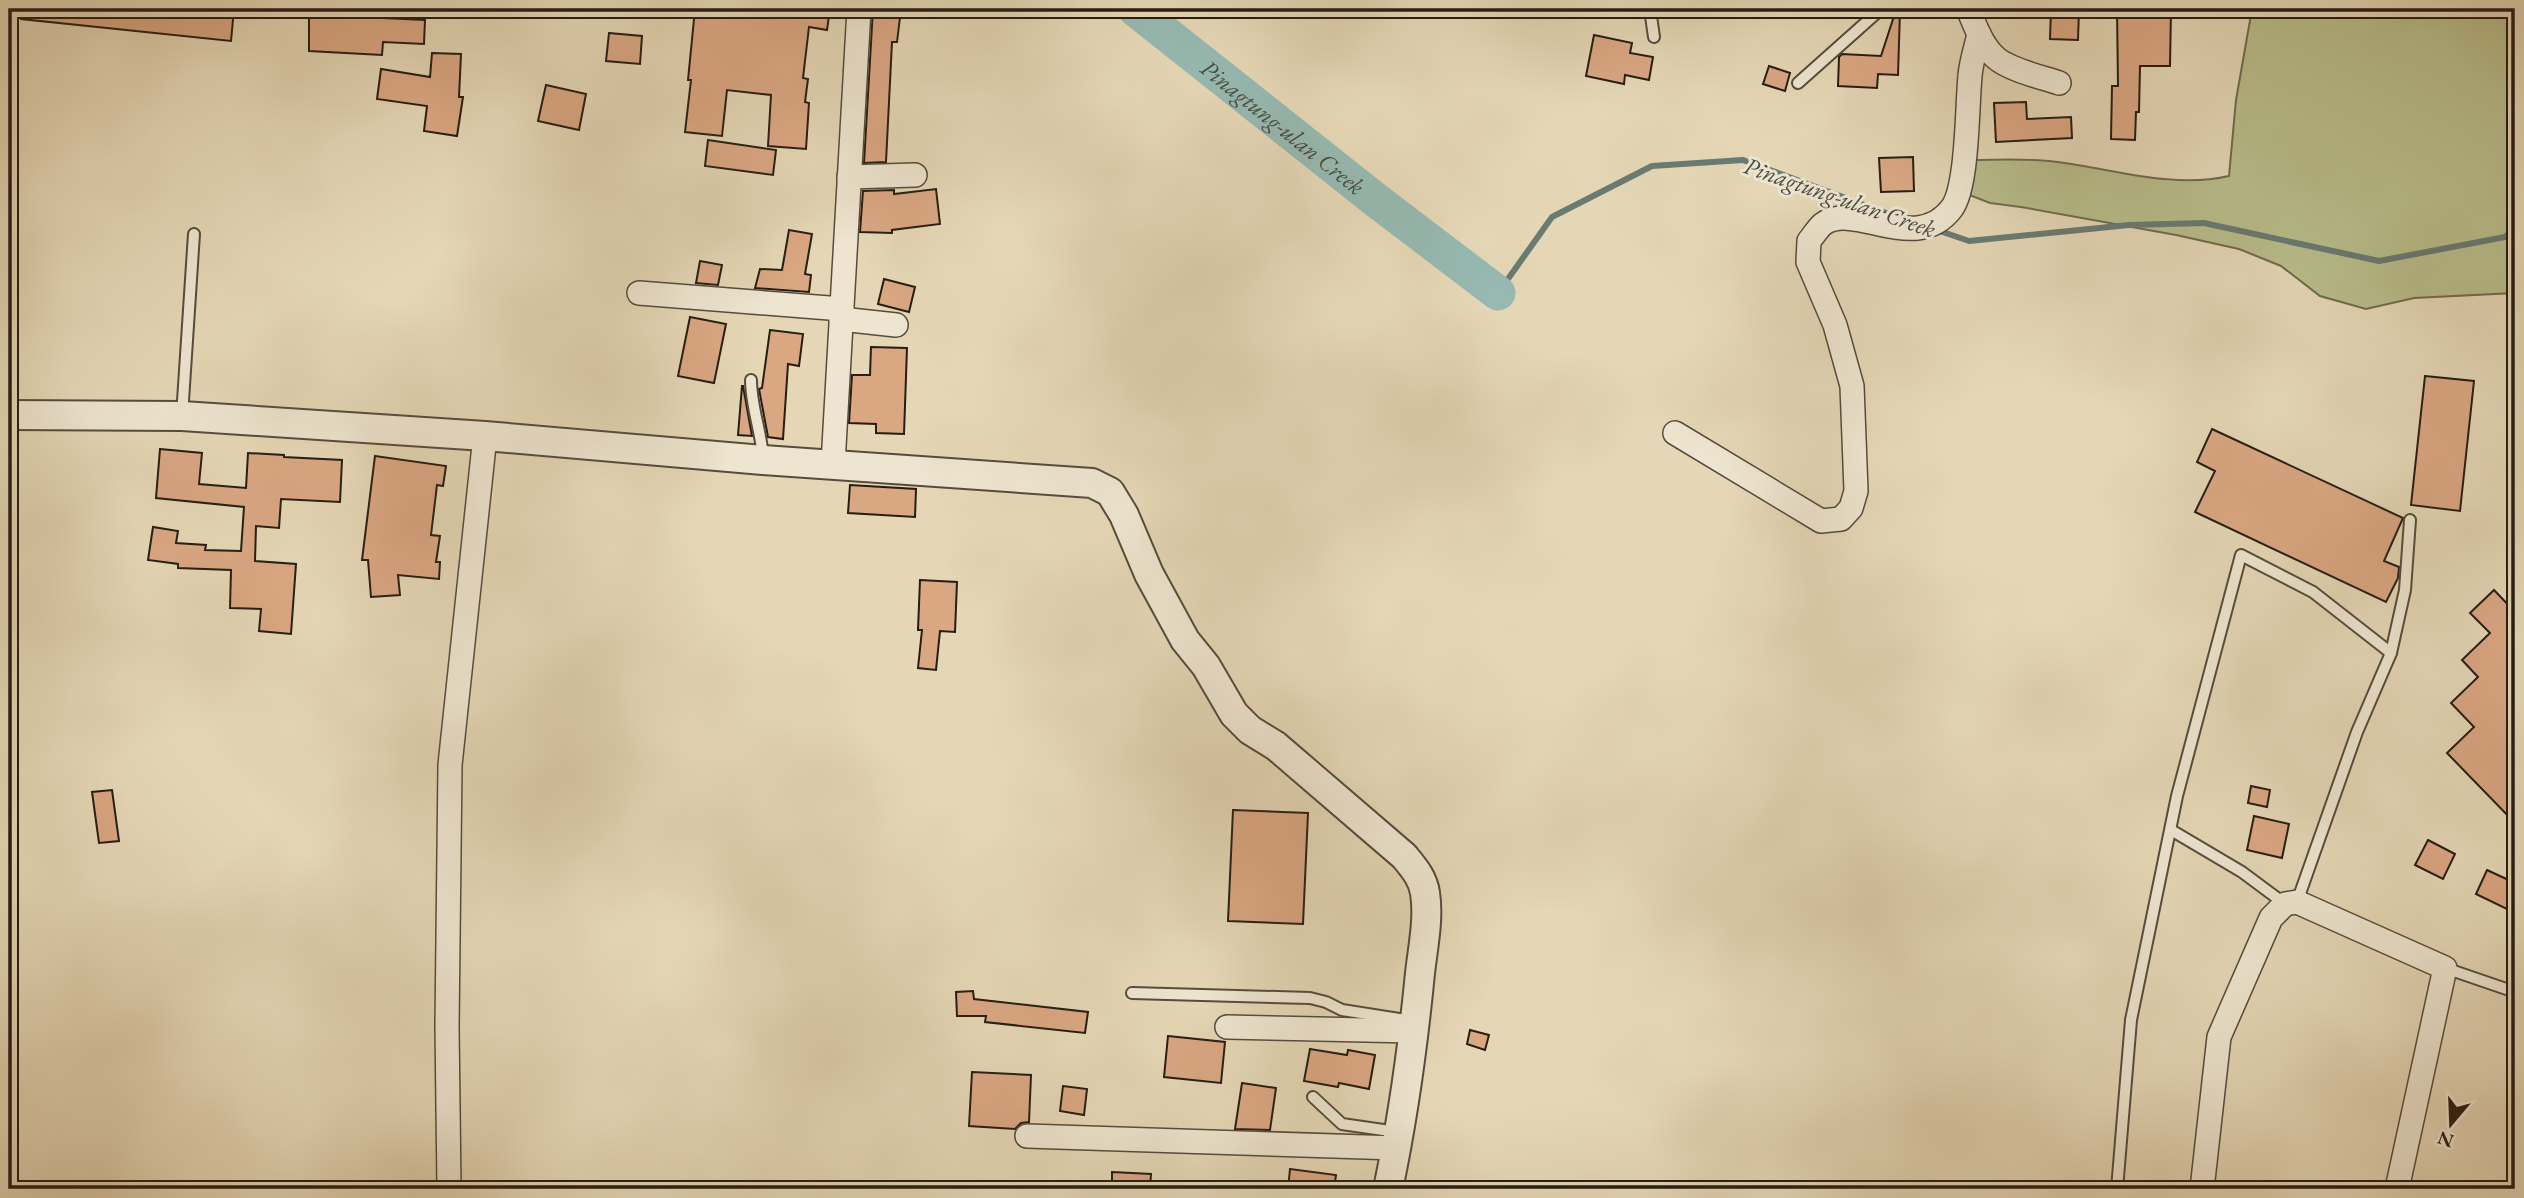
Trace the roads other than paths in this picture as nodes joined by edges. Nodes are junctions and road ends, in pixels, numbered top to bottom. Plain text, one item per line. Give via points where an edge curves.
1 (859, 9) edge
2 (1650, 9) edge
3 (1881, 9) edge
4 (1968, 9) edge
5 (1979, 34) junction
6 (1654, 37) dead end
7 (1798, 83) dead end
8 (2059, 83) dead end
9 (915, 175) dead end
10 (849, 177) junction
11 (194, 234) dead end
12 (639, 293) dead end
13 (842, 314) junction
14 (896, 325) dead end
15 (751, 380) dead end
16 (9, 415) edge
17 (182, 416) junction
18 (1675, 433) dead end
19 (485, 436) junction
20 (763, 460) junction
21 (833, 464) junction
22 (2410, 520) dead end
23 (2390, 653) junction
24 (2171, 830) junction
25 (2291, 903) junction
26 (2445, 968) junction
27 (2515, 992) edge
28 (1132, 993) dead end
29 (1415, 1026) junction
30 (1227, 1027) dead end
31 (1313, 1097) dead end
32 (1027, 1136) dead end
33 (1398, 1140) junction
34 (449, 1189) edge
35 (1388, 1189) edge
36 (2117, 1189) edge
37 (2202, 1189) edge
38 (2397, 1189) edge

1 - 10 street
2 - 6 lane
3 - 7 lane
4 - 5 street
5 - 8 street via 1996,58
5 - 18 street via 1970,73 1964,166 1955,204 1942,220 1914,230 1840,218 1823,224 1809,241 1808,262 1835,325 1852,386 1856,491 1851,508 1841,519 1821,520
9 - 10 street
10 - 13 street
11 - 17 lane
12 - 13 street
13 - 14 street
13 - 21 street
15 - 20 lane
16 - 17 street
17 - 19 street
19 - 20 street
19 - 34 street via 450,765
20 - 21 street
21 - 29 street via 1092,483 1110,492 1185,640 1234,714 1418,872 1425,892 1425,923
22 - 23 lane via 2405,590
23 - 24 lane via 2313,592 2241,555
23 - 25 lane
24 - 25 lane
24 - 36 lane via 2131,1020
25 - 26 street
25 - 37 street via 2271,918 2219,1037
26 - 27 lane
26 - 38 street
28 - 29 lane via 1310,998
29 - 30 street
29 - 33 street
31 - 33 lane via 1342,1125
32 - 33 street
33 - 35 street

